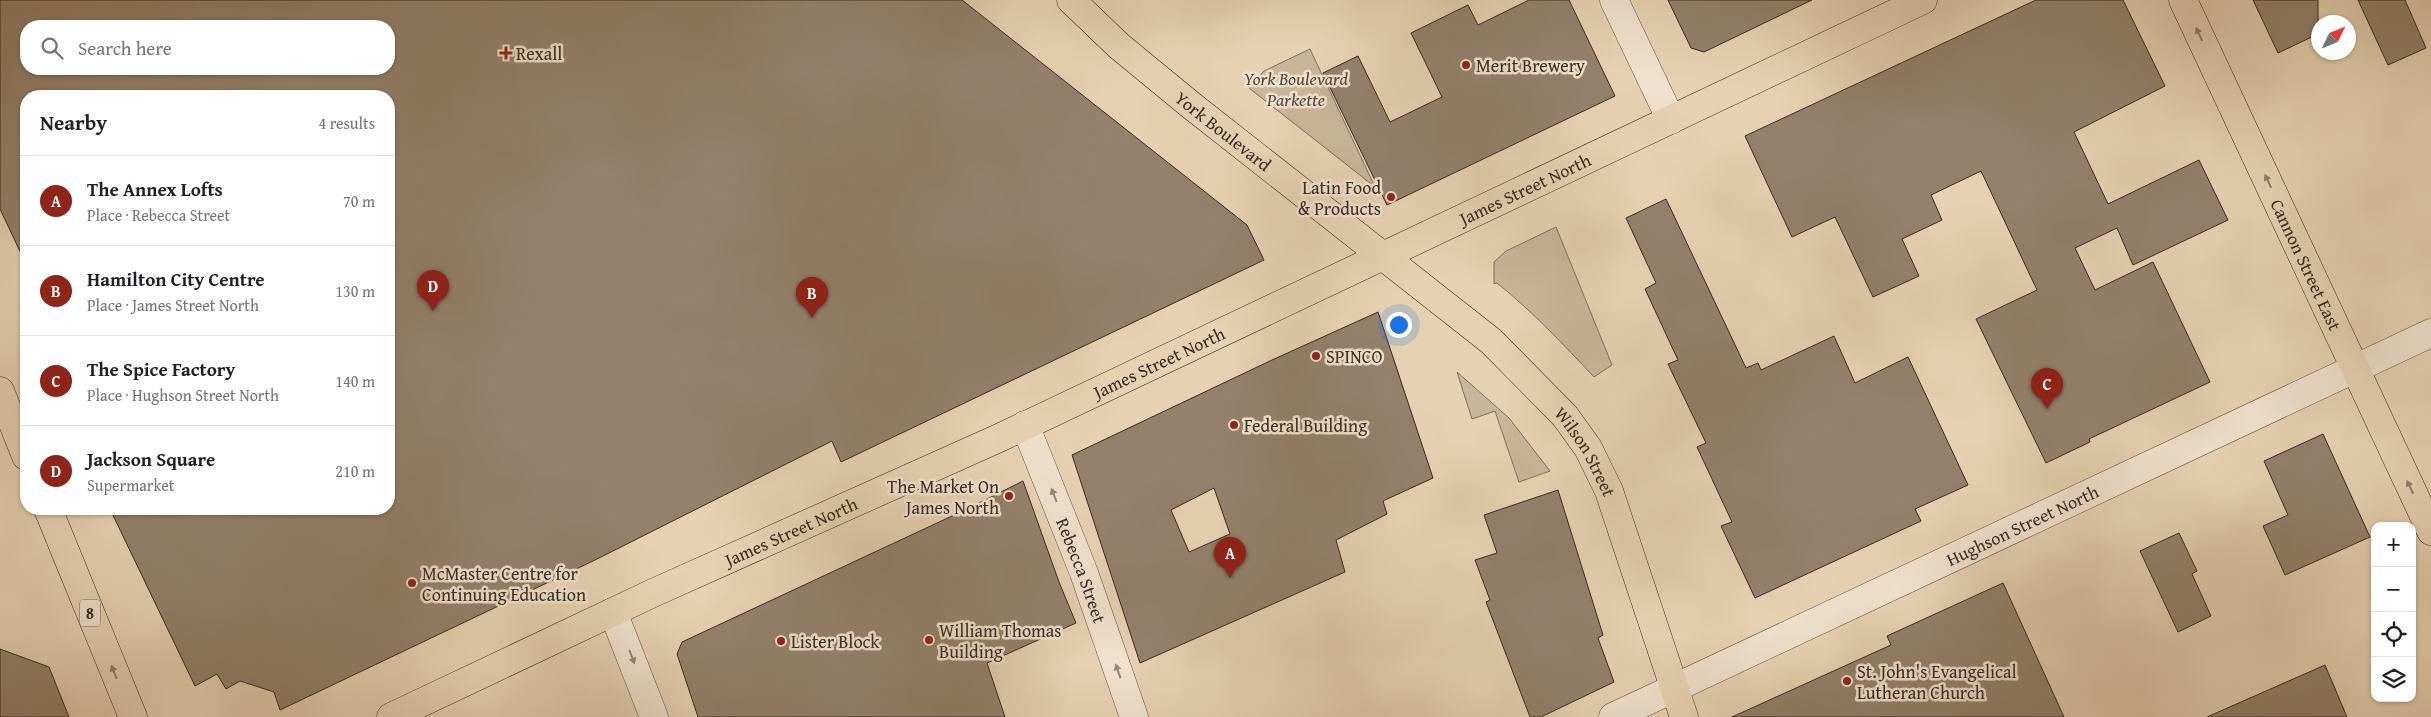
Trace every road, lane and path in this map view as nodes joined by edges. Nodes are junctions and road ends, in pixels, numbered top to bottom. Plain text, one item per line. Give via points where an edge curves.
1 (1071, 0) edge
2 (1614, 0) edge
3 (1923, 0) edge
4 (2183, 0) edge
5 (1670, 120) junction
6 (1382, 256) junction
7 (2431, 333) edge
8 (2355, 368) junction
9 (0, 391) edge
10 (1025, 425) junction
11 (20, 441) edge
12 (50, 515) edge
13 (2431, 531) edge
14 (613, 612) junction
15 (1674, 688) junction
16 (133, 717) edge
17 (391, 717) edge
18 (654, 717) edge
19 (1134, 717) edge
20 (1613, 717) edge
21 (1684, 717) edge

1 - 6 main road, York Boulevard via 1157,78
2 - 5 street
3 - 5 main road, James Street North
8 -> 4 main road, Cannon Street East
5 - 6 main road, James Street North
6 - 10 main road, James Street North
6 - 15 main road, Wilson Street via 1491,341 1565,416 1588,448 1609,491
7 - 8 street, Hughson Street North
13 -> 8 main road, Cannon Street East
8 - 15 street, Hughson Street North
9 - 11 main road
10 - 14 main road, James Street North
19 -> 10 street, Rebecca Street via 1084,573
16 -> 12 main road, 8
14 - 17 main road, James Street North
14 -> 18 street
15 - 20 street, Hughson Street North
15 - 21 main road, Wilson Street

